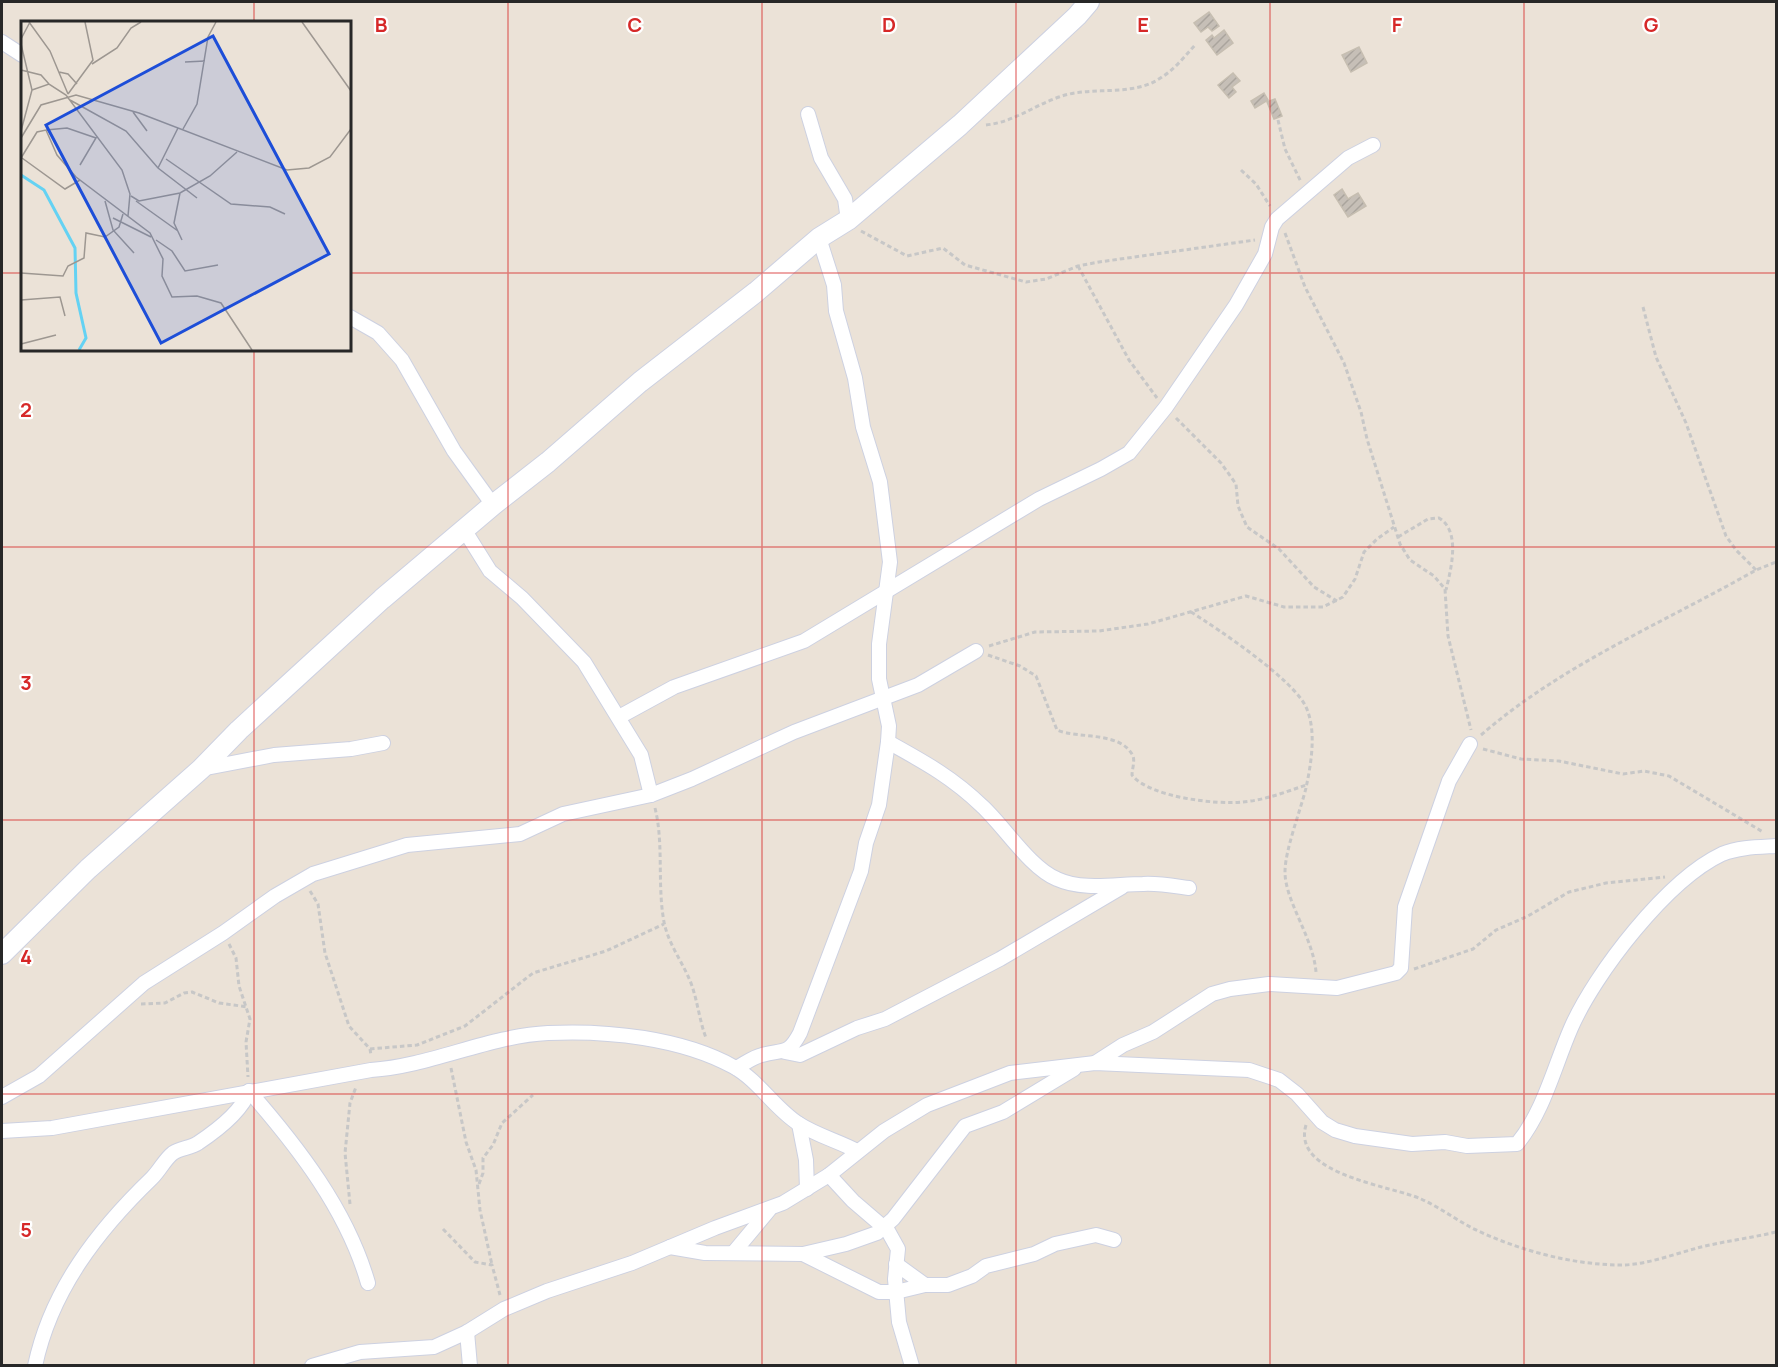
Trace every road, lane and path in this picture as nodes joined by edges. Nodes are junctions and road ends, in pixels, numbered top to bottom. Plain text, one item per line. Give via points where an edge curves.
1 (1089, 2) edge
2 (2, 42) edge
3 (1195, 45) dead end
4 (21, 54) edge
5 (808, 114) dead end
6 (1278, 120) dead end
7 (960, 125) junction
8 (1373, 145) dead end
9 (1241, 170) dead end
10 (1308, 194) junction
11 (848, 220) junction
12 (1275, 223) junction
13 (819, 238) junction
14 (1078, 266) junction
15 (1643, 307) dead end
16 (351, 318) edge
17 (1166, 407) junction
18 (493, 505) junction
19 (1394, 527) junction
20 (465, 531) junction
21 (1398, 537) junction
22 (1776, 562) edge
23 (1756, 570) junction
24 (1446, 591) junction
25 (886, 592) junction
26 (1337, 602) junction
27 (1191, 612) junction
28 (976, 651) junction
29 (883, 698) junction
30 (619, 717) junction
31 (888, 742) junction
32 (383, 743) dead end
33 (1470, 744) junction
34 (201, 769) junction
35 (1306, 785) junction
36 (651, 795) junction
37 (1772, 841) edge
38 (1672, 875) dead end
39 (301, 881) junction
40 (1122, 887) junction
41 (1189, 888) dead end
42 (664, 924) junction
43 (223, 933) junction
44 (2, 954) edge
45 (1401, 968) junction
46 (1317, 987) junction
47 (120, 1002) junction
48 (248, 1007) junction
49 (370, 1049) junction
50 (784, 1052) junction
51 (448, 1055) junction
52 (723, 1062) junction
53 (1095, 1064) junction
54 (1076, 1067) junction
55 (736, 1068) junction
56 (371, 1070) junction
57 (249, 1091) junction
58 (533, 1095) dead end
59 (2, 1097) edge
60 (1311, 1108) junction
61 (799, 1124) junction
62 (2, 1131) edge
63 (856, 1151) junction
64 (829, 1175) junction
65 (479, 1186) junction
66 (807, 1189) junction
67 (771, 1208) junction
68 (344, 1221) junction
69 (883, 1227) junction
70 (443, 1229) dead end
71 (1776, 1232) edge
72 (1114, 1240) dead end
73 (670, 1247) junction
74 (734, 1252) junction
75 (803, 1254) junction
76 (896, 1264) junction
77 (492, 1265) junction
78 (368, 1284) dead end
79 (925, 1285) junction
80 (896, 1292) junction
81 (504, 1309) junction
82 (467, 1332) junction
83 (35, 1365) edge
84 (312, 1365) edge
85 (470, 1365) edge
86 (912, 1365) edge

1 - 7 street
2 - 4 street
3 - 7 path via 1171,70 1150,83 1059,97 1000,124
5 - 11 street via 821,158 845,200
6 - 10 path via 1284,149
7 - 11 street
8 - 10 street via 1348,158
9 - 12 path via 1256,184
10 - 12 street
11 - 13 street
11 - 14 path via 907,256 943,248 965,265 1016,281 1046,279
12 - 14 path via 1263,237 1249,241
12 - 17 street via 1255,273
12 - 19 path via 1344,363
13 - 18 street
13 - 25 street via 834,285 838,322 882,494 890,562
14 - 17 path via 1129,360
15 - 23 path via 1656,357 1686,423 1726,536
16 - 18 street via 378,333 402,360 454,451
17 - 25 street via 1142,438 1116,462 1039,499
17 - 26 path via 1221,463 1236,484 1238,506 1247,527 1279,549 1314,587
18 - 20 street
19 - 21 path
19 - 26 path via 1369,546 1349,590
20 - 30 street via 490,571 584,662
20 - 34 street via 382,599 238,730
21 - 24 path via 1407,557 1439,580
21 - 24 path via 1428,519 1446,524 1452,538 1452,553
22 - 23 path
23 - 33 path via 1579,665 1509,711
24 - 33 path via 1448,636 1471,728
25 - 29 street via 879,644
25 - 30 street via 804,641 674,687
26 - 27 path via 1301,609 1246,596
27 - 28 path via 1117,629 1035,632
27 - 35 path via 1253,656 1298,695 1306,707 1312,743
28 - 29 street via 918,685
28 - 35 path via 1020,666 1036,676 1057,729 1115,741 1131,753 1132,776 1141,785 1197,801 1241,803
29 - 31 street
29 - 36 street
30 - 36 street via 641,755
31 - 40 street via 953,778 1029,857 1056,879
31 - 50 street via 879,805 861,871 800,1033 794,1045
32 - 34 street via 274,754
33 - 37 path via 1532,761 1623,774 1644,771 1669,776 1748,822
33 - 45 street via 1449,781 1405,907
34 - 44 street via 88,869
35 - 46 path via 1285,872 1315,959
36 - 39 street via 563,814 520,834 432,841 389,849
36 - 42 path via 659,830 658,885
37 - 60 street via 1722,854 1661,902 1594,986 1572,1026 1531,1127 1517,1144 1467,1146 1355,1136 1329,1126
38 - 45 path via 1578,888 1496,930 1473,949 1419,969
39 - 43 street
39 - 49 path via 318,904 323,946 349,1026
40 - 41 street via 1142,884
40 - 50 street via 1000,959 885,1018 800,1055
42 - 49 path via 606,951 533,973 465,1026 417,1045
42 - 52 path via 672,950 693,988 705,1037
43 - 47 street
43 - 48 path via 236,957 239,986
45 - 46 street via 1384,977 1345,987
46 - 53 street via 1250,985 1212,994
47 - 48 path via 165,1003 192,992 219,1003
47 - 59 street via 39,1076
48 - 57 path
49 - 56 path
50 - 55 street via 761,1055
51 - 52 street via 547,1033 642,1037
51 - 56 street
51 - 65 path
52 - 55 street
53 - 54 street
53 - 60 street via 1249,1070 1279,1080
54 - 63 street via 1010,1073 969,1087 927,1105
54 - 69 street via 1003,1112 965,1126
55 - 61 street
56 - 57 street
56 - 68 path via 356,1086 350,1103 345,1175 351,1196 349,1215
57 - 62 street via 52,1128
57 - 68 street via 304,1158
57 - 83 street via 235,1112 198,1143 172,1154 93,1240 41,1336
58 - 65 path via 502,1123 483,1158
60 - 71 path via 1304,1131 1308,1144 1314,1155 1330,1167 1357,1181 1421,1199 1471,1227 1531,1251 1625,1265
61 - 63 street
61 - 66 street
63 - 64 street
64 - 66 street
64 - 69 street
65 - 77 path
66 - 67 street
67 - 73 street
67 - 74 street
68 - 78 street
69 - 75 street via 846,1244
69 - 76 street via 898,1249
70 - 77 path via 475,1262
72 - 79 street via 1096,1235 1055,1244 1034,1254 986,1266 948,1285
73 - 74 street
73 - 81 street
74 - 75 street
75 - 80 street via 879,1292
76 - 79 street
76 - 80 street
77 - 81 path
79 - 80 street
80 - 86 street via 899,1322
81 - 82 street
82 - 84 street via 434,1347 360,1352
82 - 85 street

